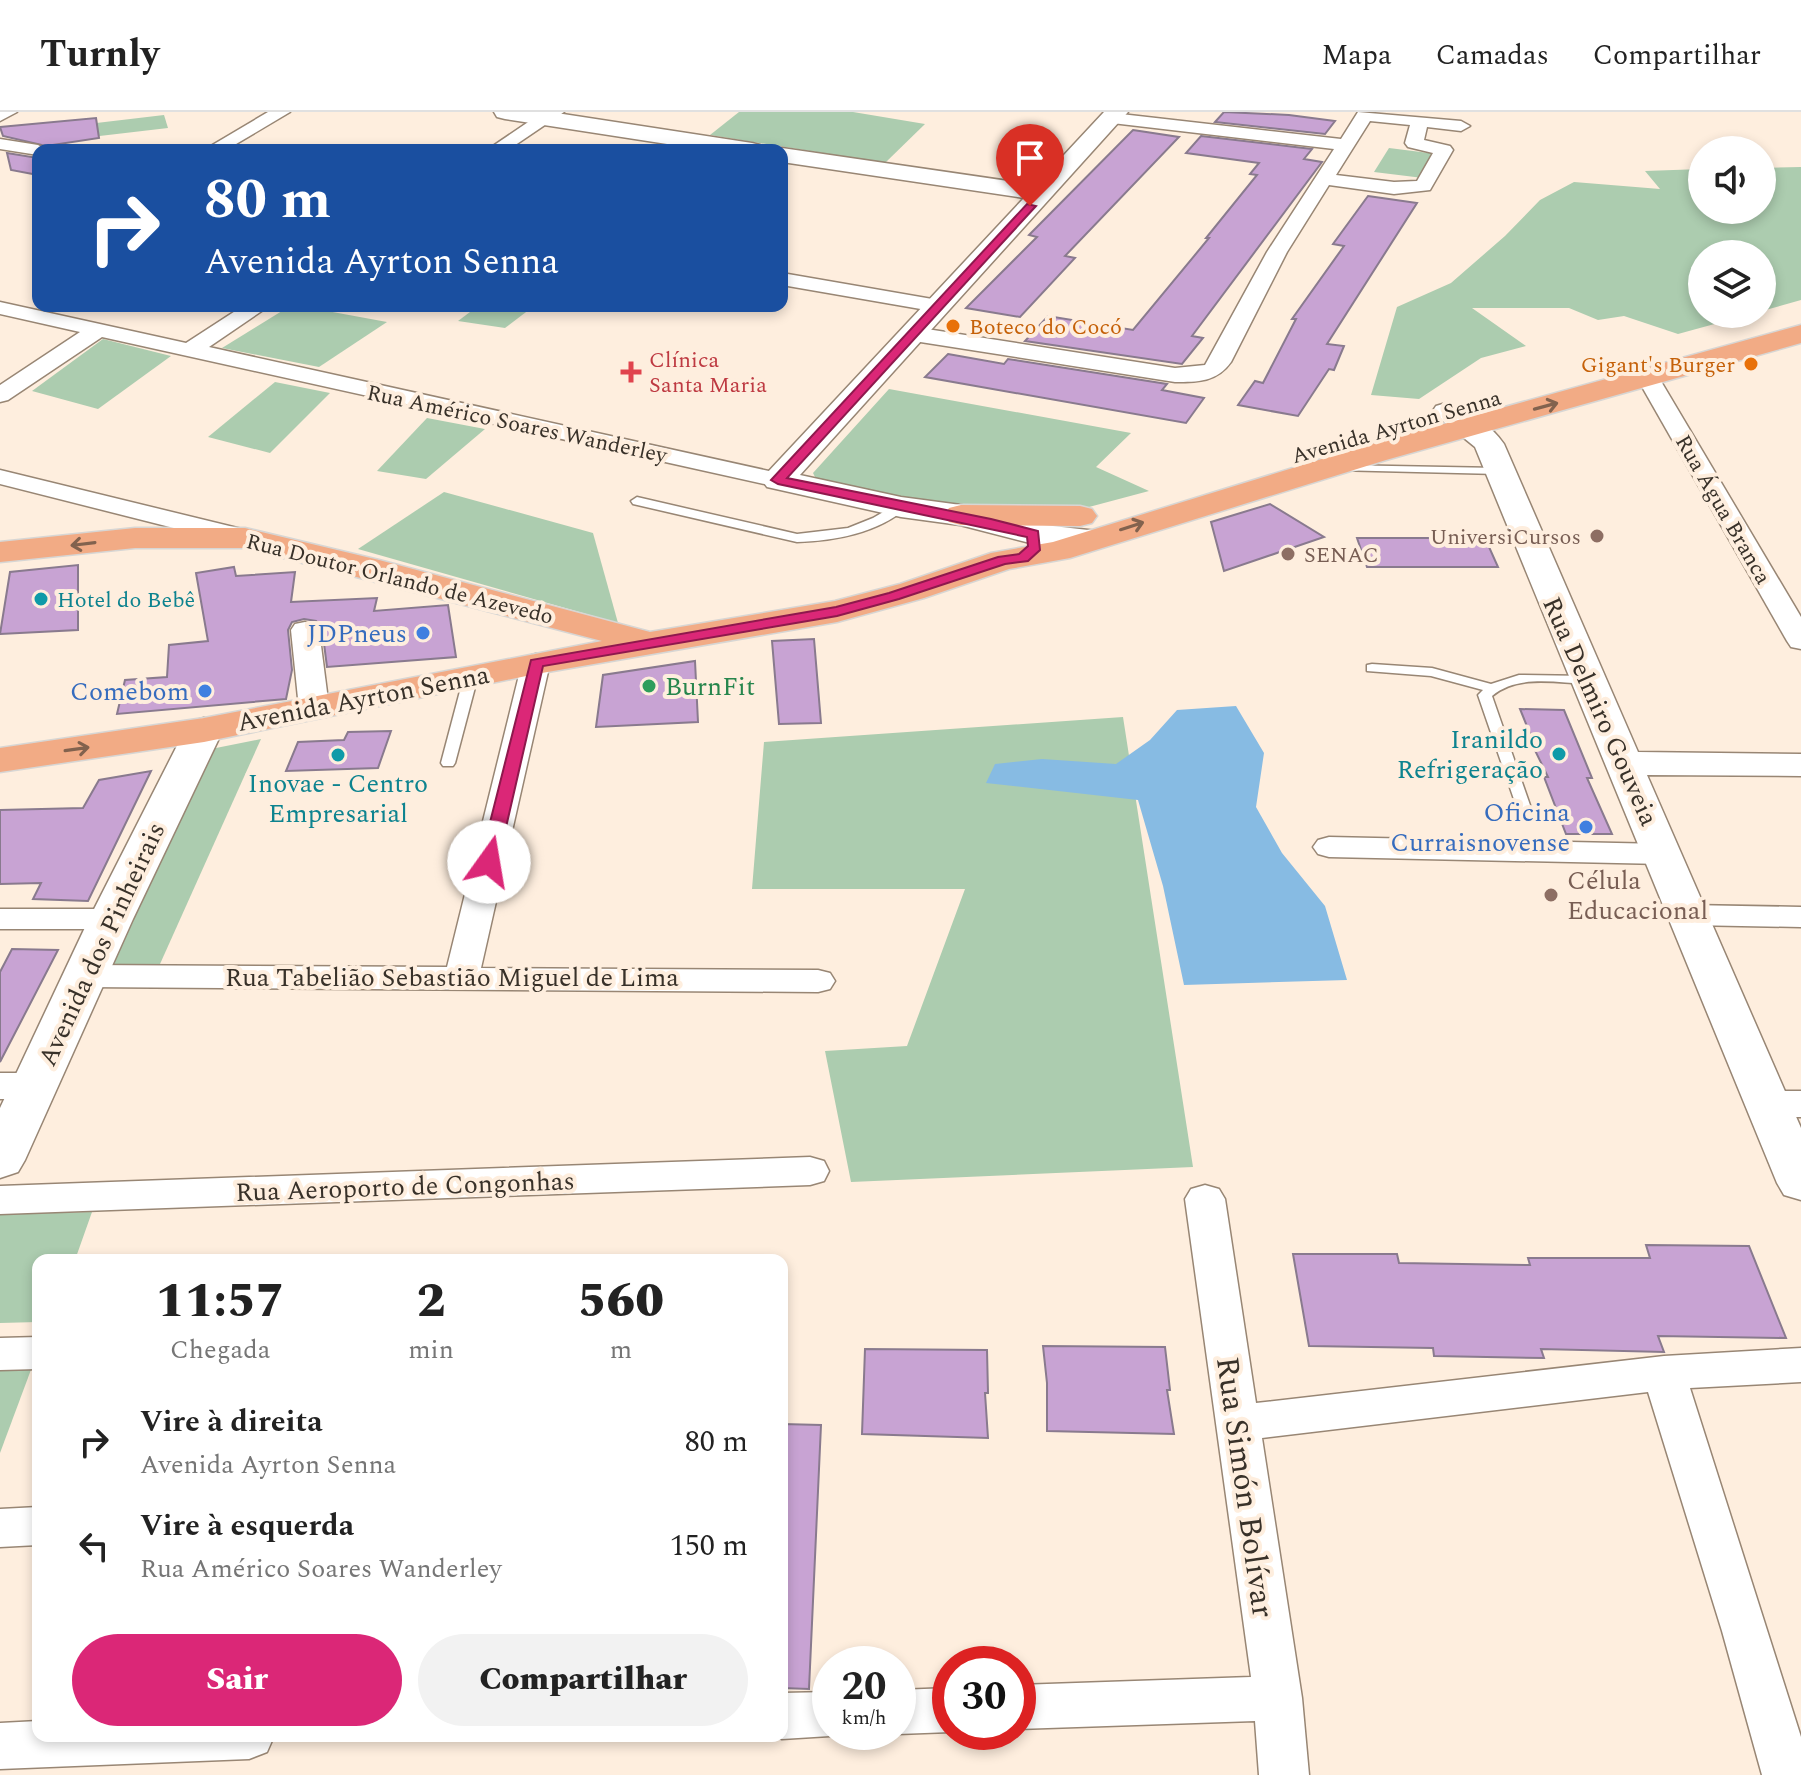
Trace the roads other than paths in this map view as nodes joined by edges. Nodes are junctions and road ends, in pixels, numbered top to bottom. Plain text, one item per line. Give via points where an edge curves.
1 (8, 112) edge
2 (281, 112) edge
3 (505, 112) edge
4 (1366, 114) edge
5 (550, 115) edge
6 (1114, 115) edge
7 (0, 116) edge
8 (1420, 122) junction
9 (1461, 126) dead end
10 (0, 144) edge
11 (224, 144) edge
12 (505, 144) edge
13 (717, 144) edge
14 (1348, 145) junction
15 (32, 149) edge
16 (788, 156) edge
17 (1325, 179) junction
18 (1042, 193) junction
19 (788, 280) edge
20 (938, 306) junction
21 (0, 308) edge
22 (249, 312) edge
23 (100, 329) junction
24 (1800, 331) edge
25 (914, 334) junction
26 (190, 350) junction
27 (1648, 378) junction
28 (0, 395) edge
29 (1456, 424) junction
30 (1496, 465) junction
31 (1325, 468) junction
32 (0, 477) edge
33 (778, 480) junction
34 (637, 501) dead end
35 (901, 507) junction
36 (961, 515) junction
37 (142, 526) junction
38 (1087, 527) junction
39 (1020, 551) junction
40 (0, 552) edge
41 (487, 599) junction
42 (305, 630) dead end
43 (1801, 641) edge
44 (650, 642) junction
45 (536, 663) junction
46 (1372, 668) dead end
47 (471, 676) junction
48 (1588, 680) junction
49 (1491, 688) junction
50 (314, 708) junction
51 (204, 730) junction
52 (0, 760) edge
53 (448, 763) dead end
54 (1625, 763) junction
55 (1801, 765) edge
56 (1524, 808) dead end
57 (1329, 847) dead end
58 (1663, 854) junction
59 (1689, 915) junction
60 (1801, 917) edge
61 (0, 919) edge
62 (111, 919) junction
63 (86, 976) junction
64 (462, 976) junction
65 (818, 981) dead end
66 (17, 1086) edge
67 (1785, 1104) edge
68 (0, 1160) edge
69 (810, 1171) dead end
70 (1801, 1183) edge
71 (1205, 1199) dead end
72 (0, 1200) edge
73 (32, 1353) edge
74 (0, 1354) edge
75 (1801, 1365) edge
76 (1664, 1373) junction
77 (1237, 1423) junction
78 (32, 1526) edge
79 (0, 1528) edge
80 (1278, 1698) junction
81 (1036, 1706) edge
82 (812, 1715) edge
83 (788, 1716) edge
84 (100, 1742) edge
85 (0, 1746) edge
86 (1284, 1775) edge
87 (1787, 1775) edge

1 - 7 street
2 - 11 street
3 - 5 main road
4 - 8 street
4 - 14 street
5 - 12 street
5 - 13 main road
6 - 14 street
6 - 18 main road
8 - 9 street
8 - 17 street via 1414,143 1444,150 1423,186 1394,188
10 - 15 street
14 - 17 street
16 - 18 main road
17 - 25 street via 1269,266 1220,362 1204,373 1175,375
18 - 20 main road
19 - 20 street
20 - 25 main road
21 - 23 street, Rua Américo Soares Wanderley
22 - 26 street
23 - 26 street, Rua Américo Soares Wanderley
23 - 28 street
24 - 27 main road, Avenida Ayrton Senna
24 - 29 main road, Avenida Ayrton Senna
25 - 33 main road
26 - 33 street, Rua Américo Soares Wanderley
29 -> 27 main road, Avenida Ayrton Senna
27 - 43 street, Rua Água Branca
29 - 30 street
29 - 31 main road, Avenida Ayrton Senna
29 - 38 main road, Avenida Ayrton Senna
30 - 31 lane
30 - 48 street, Rua Delmiro Gouveia
38 -> 31 main road, Avenida Ayrton Senna
32 - 37 street
33 - 35 main road, Rua Américo Soares Wanderley
34 - 35 lane via 797,538 872,523
35 - 36 main road, Rua Américo Soares Wanderley
36 - 38 main road
36 - 39 main road, Rua Américo Soares Wanderley
37 -> 40 main road, Rua Doutor Orlando de Azevedo
37 - 41 main road, Rua Doutor Orlando de Azevedo via 245,538
38 - 39 main road, Rua Américo Soares Wanderley
39 - 44 main road, Avenida Ayrton Senna via 900,595 837,611
41 - 44 main road, Rua Doutor Orlando de Azevedo
41 - 45 main road via 536,639
42 - 50 street
44 - 45 main road, Avenida Ayrton Senna
45 - 47 main road, Avenida Ayrton Senna
45 - 64 street
46 - 49 lane via 1432,672
47 - 50 main road, Avenida Ayrton Senna
47 - 53 lane
48 - 49 lane via 1521,680
48 - 54 street, Rua Delmiro Gouveia
49 - 56 lane via 1485,695
50 - 51 main road, Avenida Ayrton Senna
52 -> 51 main road, Avenida Ayrton Senna
51 - 62 main road, Avenida dos Pinheirais
54 - 55 street
54 - 58 street, Rua Delmiro Gouveia
57 - 58 street
58 - 59 street, Rua Delmiro Gouveia
59 - 60 street
59 - 67 street, Rua Delmiro Gouveia
61 - 62 street
62 - 63 main road, Avenida dos Pinheirais
63 - 64 street, Rua Tabelião Sebastião Miguel de Lima
63 - 66 main road, Avenida dos Pinheirais
64 - 65 street, Rua Tabelião Sebastião Miguel de Lima
66 - 68 main road, Avenida dos Pinheirais
67 - 70 street, Rua Delmiro Gouveia
69 - 72 street, Rua Aeroporto de Congonhas
71 - 77 street, Rua Simón Bolívar
73 - 74 street
75 - 76 street
76 - 77 street
76 - 87 street
77 - 80 street, Rua Simón Bolívar
78 - 79 street
80 - 81 street
80 - 86 street, Rua Simón Bolívar
82 - 83 street
84 - 85 street

